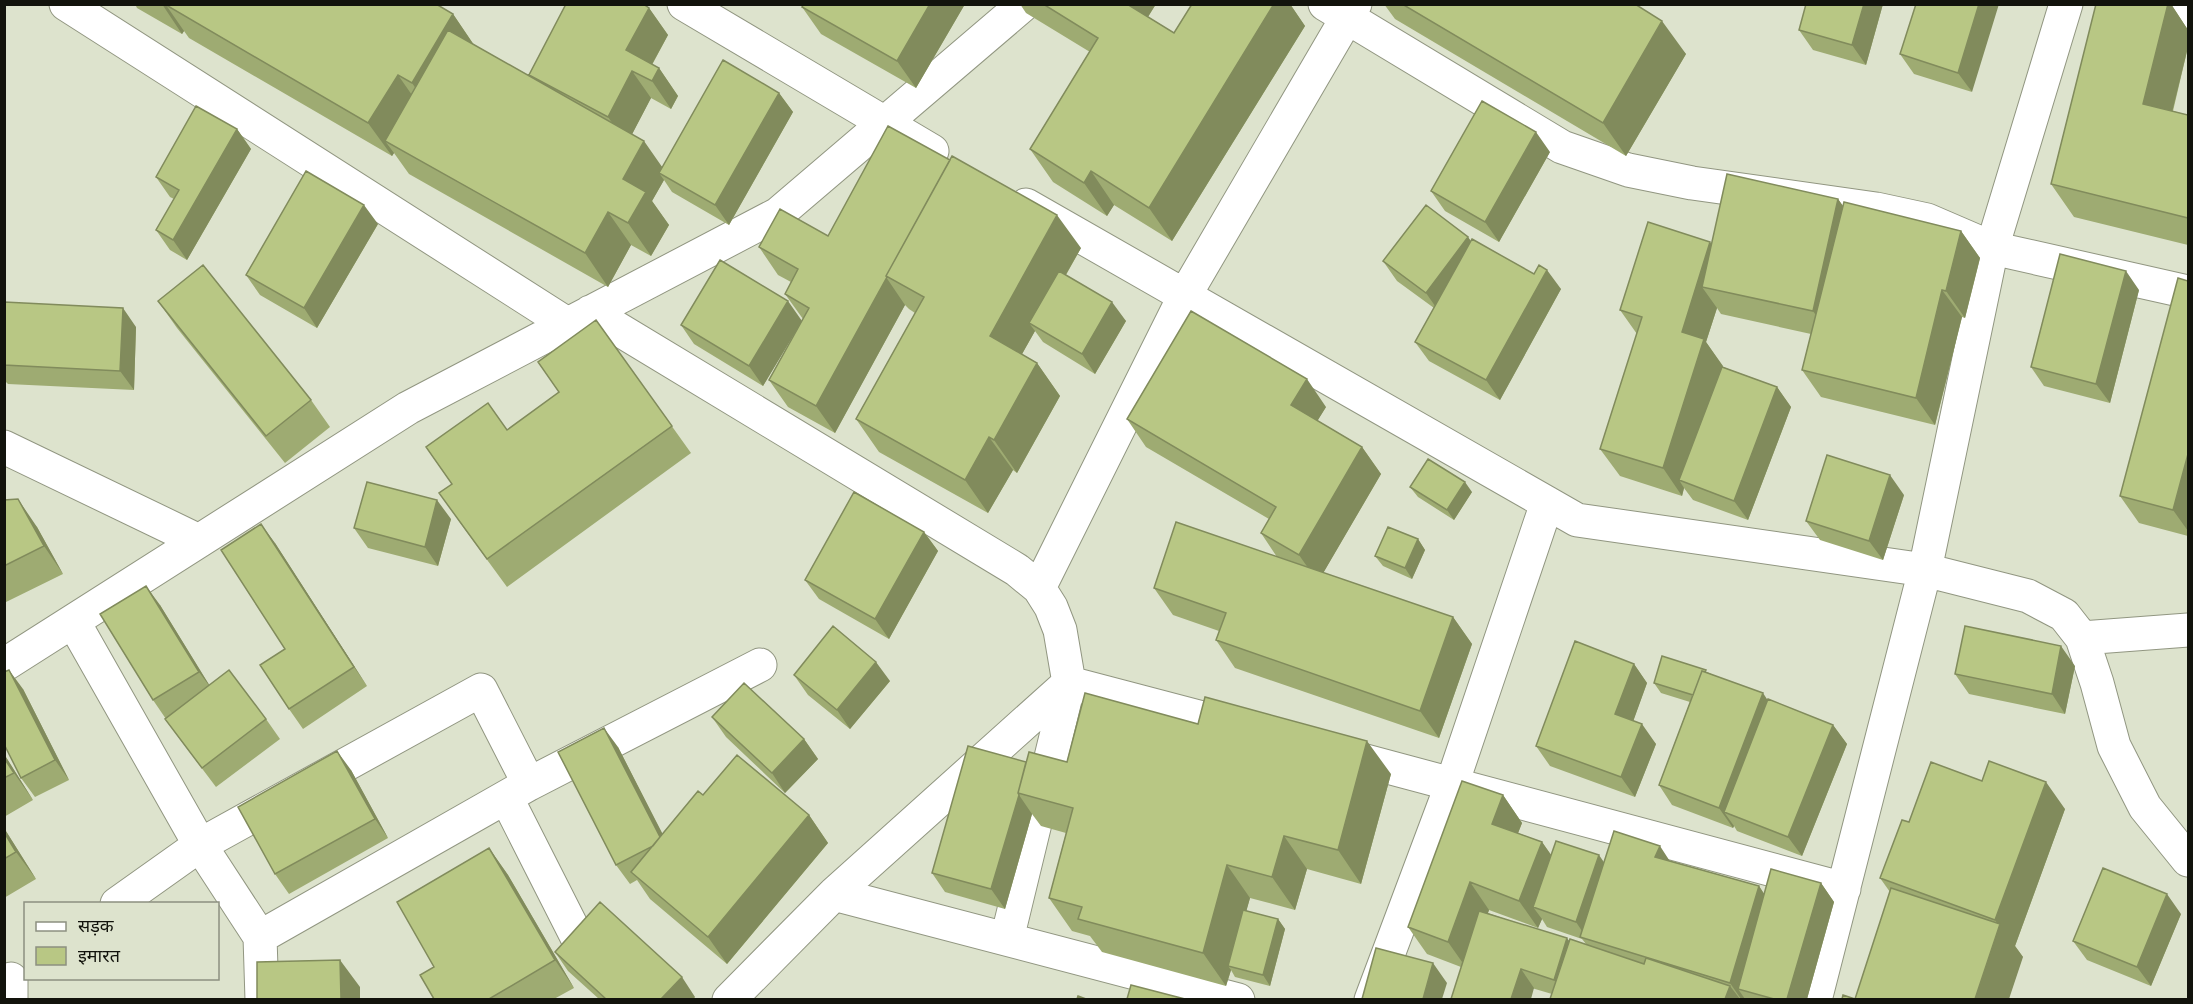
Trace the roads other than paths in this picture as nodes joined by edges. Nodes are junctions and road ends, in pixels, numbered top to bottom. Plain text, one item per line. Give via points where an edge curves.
1 (66, 4) edge
2 (684, 4) edge
3 (1024, 4) edge
4 (2066, 4) edge
5 (2138, 4) edge
6 (1342, 9) edge
7 (2188, 14) edge
8 (884, 123) junction
9 (956, 165) edge
10 (998, 189) edge
11 (1992, 248) junction
12 (2188, 292) edge
13 (1185, 295) junction
14 (579, 318) junction
15 (4, 447) edge
16 (1547, 503) junction
17 (199, 541) junction
18 (1925, 570) junction
19 (1039, 588) junction
20 (73, 621) junction
21 (2188, 630) edge
22 (2082, 638) junction
23 (4, 665) edge
24 (760, 665) dead end
25 (1069, 683) junction
26 (1272, 737) edge
27 (1317, 748) edge
28 (1452, 784) junction
29 (518, 791) junction
30 (200, 845) junction
31 (2188, 860) edge
32 (1844, 889) junction
33 (834, 894) junction
34 (118, 902) edge
35 (260, 937) junction
36 (1007, 939) junction
37 (579, 941) edge
38 (262, 999) edge
39 (729, 999) edge
40 (1238, 999) edge
41 (1371, 999) edge
42 (1815, 999) edge

1 - 14 street
2 - 8 street
3 - 8 street
4 - 11 street
5 - 7 street
6 - 11 street via 1562,147 1628,171 1927,220
6 - 13 street
8 - 9 street
8 - 14 street via 778,214
10 - 13 street
11 - 12 street
11 - 18 street
13 - 16 street
13 - 19 street
14 - 17 street via 408,408
14 - 19 street via 1017,570
15 - 17 street
16 - 18 street via 1577,520
16 - 28 street
17 - 20 street
18 - 22 street via 2028,596 2064,615
18 - 32 street
19 - 25 street via 1059,630
20 - 23 street
20 - 30 street
21 - 22 street
22 - 31 street via 2114,747 2145,807
24 - 29 street
25 - 26 street
25 - 33 street
25 - 36 street
27 - 28 street
28 - 32 street
28 - 41 street
29 - 30 street via 481,690
29 - 35 street
29 - 37 street
30 - 34 street
30 - 35 street
32 - 42 street
33 - 36 street
33 - 39 street
35 - 38 street
36 - 40 street

